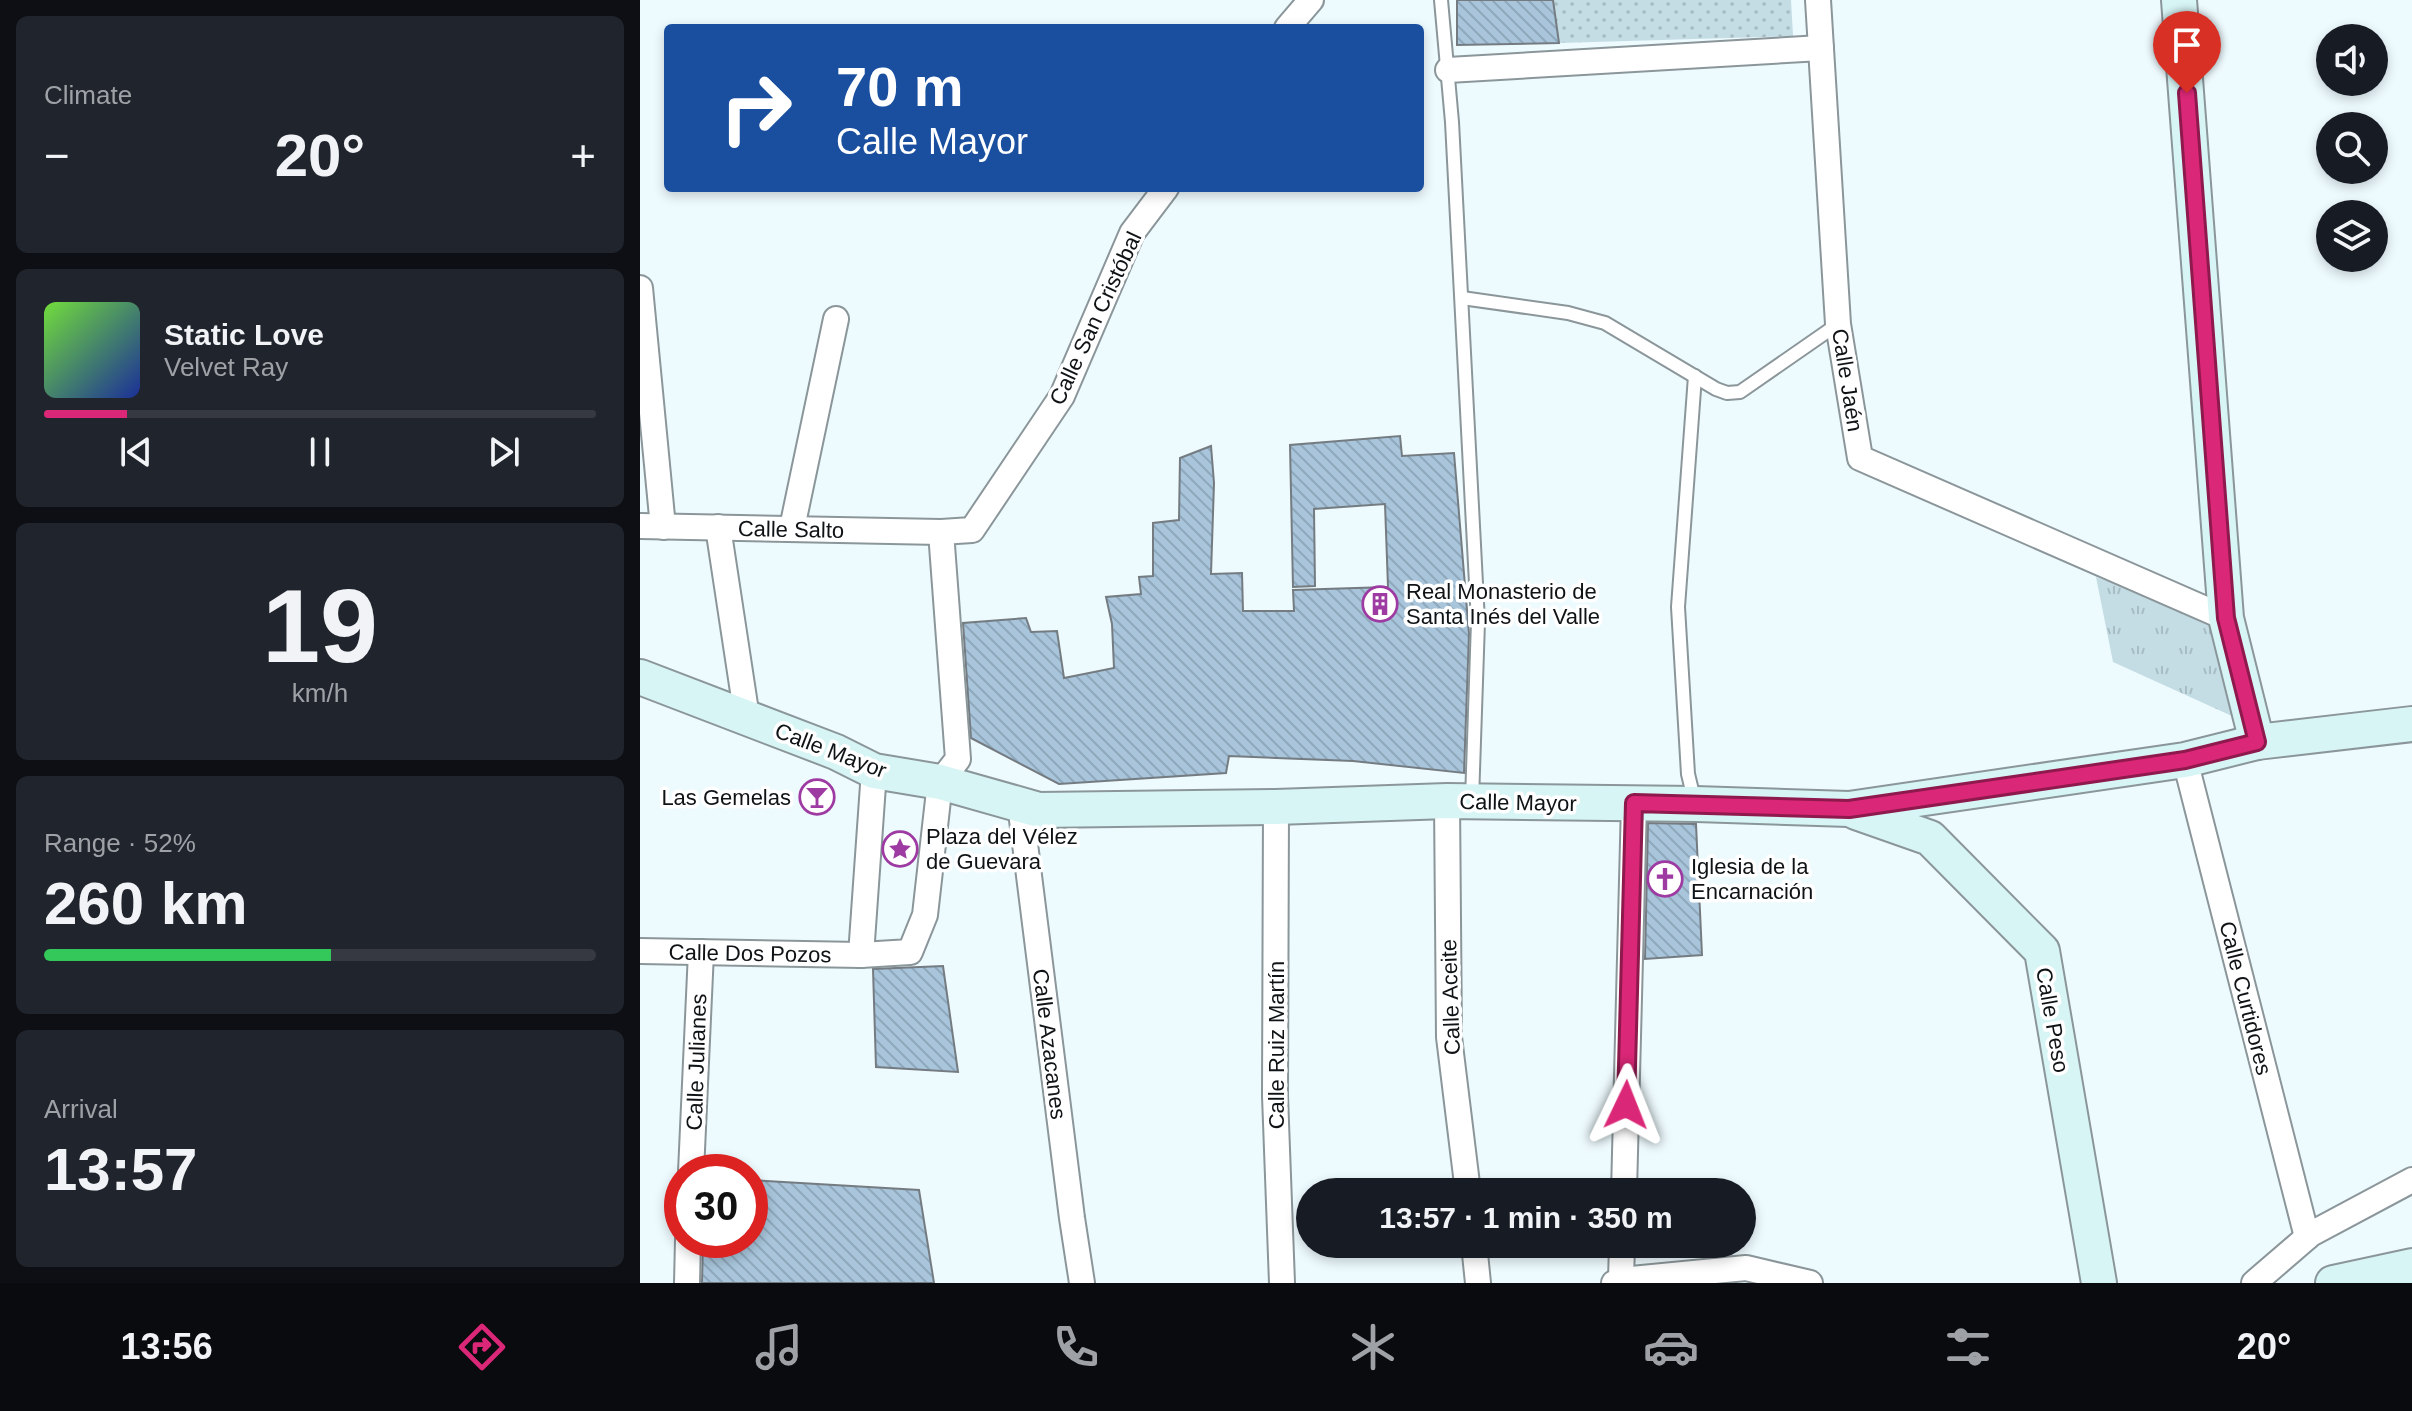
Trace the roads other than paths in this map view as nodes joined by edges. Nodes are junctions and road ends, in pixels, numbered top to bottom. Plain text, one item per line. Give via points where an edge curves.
1 (1441, 0) edge
2 (1818, 0) edge
3 (2179, 0) edge
4 (1308, 1) edge
5 (1290, 24) edge
6 (1821, 48) junction
7 (1448, 70) junction
8 (1163, 192) edge
9 (640, 288) edge
10 (1462, 298) junction
11 (836, 319) dead end
12 (1838, 324) junction
13 (1695, 376) junction
14 (652, 526) edge
15 (718, 527) junction
16 (792, 528) junction
17 (941, 532) junction
18 (2226, 618) junction
19 (640, 677) edge
20 (747, 718) junction
21 (2412, 724) edge
22 (2257, 742) junction
23 (2185, 760) junction
24 (874, 771) junction
25 (940, 782) junction
26 (1460, 801) junction
27 (1634, 803) junction
28 (1020, 804) junction
29 (1696, 804) junction
30 (1276, 807) junction
31 (1849, 809) junction
32 (640, 951) edge
33 (701, 952) junction
34 (861, 955) junction
35 (692, 1154) edge
36 (1466, 1178) edge
37 (1624, 1178) edge
38 (2412, 1180) edge
39 (2307, 1237) junction
40 (688, 1258) edge
41 (1475, 1258) edge
42 (1621, 1258) edge
43 (2412, 1266) edge
44 (1618, 1282) edge
45 (687, 1283) edge
46 (1082, 1283) edge
47 (1282, 1283) edge
48 (1478, 1283) edge
49 (1810, 1283) edge
50 (2099, 1283) edge
51 (2254, 1283) edge
52 (2333, 1283) edge

1 - 7 lane
2 - 6 street, Calle Jaén
3 - 18 street
4 - 5 street
6 - 7 street
6 - 12 street, Calle Jaén
7 - 10 lane
8 - 17 street, Calle San Cristóbal via 1132,233 1062,396 972,530
9 - 14 street
10 - 13 lane via 1605,323
10 - 26 lane via 1478,622
11 - 16 street
12 - 13 lane via 1740,392 1727,393
12 - 18 street, Calle Jaén via 1860,458
13 - 29 lane via 1678,607 1688,774
14 - 15 street, Calle Salto
15 - 16 street, Calle Salto
15 - 20 street
16 - 17 street, Calle Salto
17 - 25 street via 958,759
18 - 22 street
19 - 20 street, Calle Mayor
20 - 24 street, Calle Mayor
21 - 22 street, Calle Mayor
22 - 23 street, Calle Mayor
23 - 31 street, Calle Mayor
23 - 39 street, Calle Curtidores
24 - 25 street, Calle Mayor
24 - 34 street
25 - 28 street, Calle Mayor
25 - 34 street, Calle Dos Pozos via 925,915 910,952
26 - 27 street, Calle Mayor
26 - 30 street, Calle Mayor
26 - 36 street, Calle Aceite via 1449,1037
27 - 29 street, Calle Mayor
27 - 37 street
28 - 30 street, Calle Mayor via 1039,810
28 - 46 street, Calle Azacanes
29 - 31 street, Calle Mayor
30 - 47 street, Calle Ruiz Martín via 1275,1096
31 - 50 street, Calle Peso via 1930,838 2042,951
32 - 33 street, Calle Dos Pozos
33 - 34 street, Calle Dos Pozos
33 - 35 street, Calle Julianes
38 - 39 street
39 - 51 street
40 - 45 street
41 - 48 street
42 - 44 street
43 - 52 street
44 - 49 street via 1746,1268

